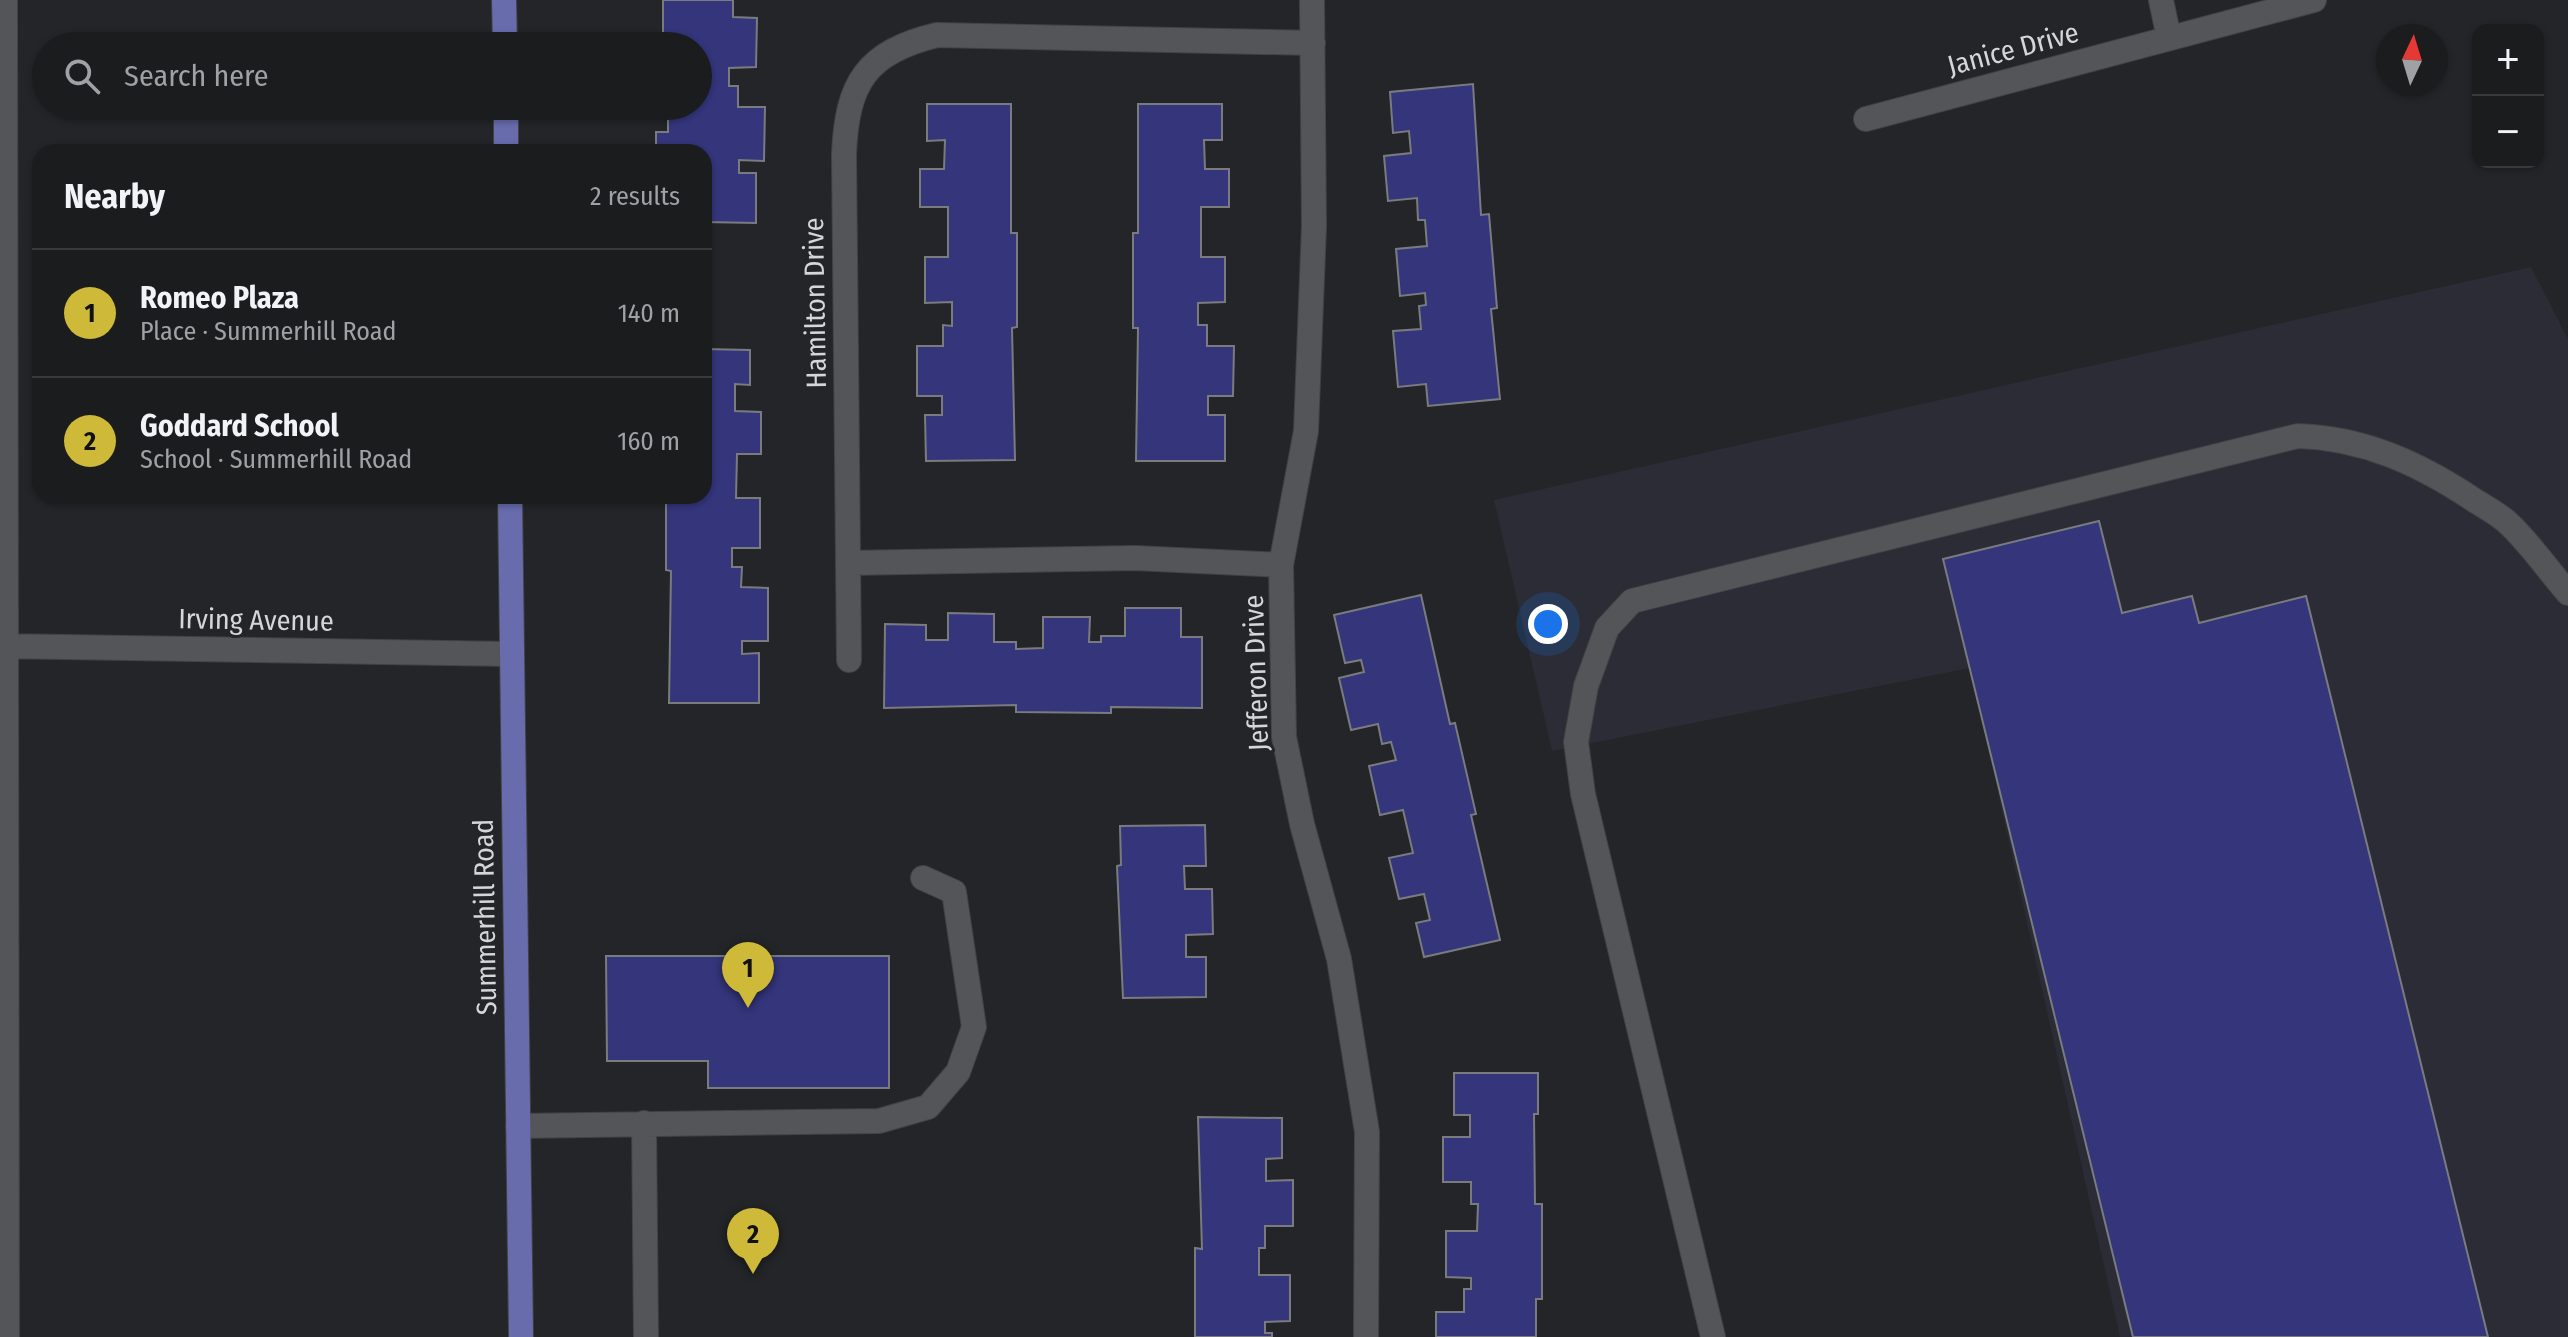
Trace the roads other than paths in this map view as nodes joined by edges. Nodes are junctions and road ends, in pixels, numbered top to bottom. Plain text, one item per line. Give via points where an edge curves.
1 (504, 0) edge
2 (1312, 0) edge
3 (2161, 0) edge
4 (2314, 0) edge
5 (4, 16) edge
6 (505, 32) edge
7 (2169, 38) junction
8 (1313, 43) junction
9 (1866, 119) dead end
10 (506, 120) edge
11 (506, 144) edge
12 (510, 504) edge
13 (848, 563) junction
14 (1281, 565) junction
15 (2568, 593) edge
16 (3, 646) edge
17 (512, 654) junction
18 (849, 660) dead end
19 (923, 878) dead end
20 (644, 1123) junction
21 (518, 1126) junction
22 (3, 1145) edge
23 (7, 1337) edge
24 (521, 1337) edge
25 (646, 1337) edge
26 (1366, 1337) edge
27 (1713, 1337) edge

1 - 6 main road
2 - 8 street, Jefferon Drive
3 - 7 street
4 - 7 street, Janice Drive
5 - 16 street
7 - 9 street, Janice Drive
8 - 13 street, Hamilton Drive via 937,35 906,43 878,60 858,84 845,114
8 - 14 street, Jefferon Drive via 1314,226 1306,431
10 - 11 main road
12 - 17 main road, Summerhill Road
13 - 14 street via 1135,558
13 - 18 street, Hamilton Drive
14 - 26 street, Jefferon Drive via 1284,737 1339,959 1367,1132
15 - 27 street via 2507,521 2409,460 2334,437 2298,436 1632,601 1607,628 1586,686 1576,742 1587,809
16 - 17 street, Irving Avenue
16 - 22 street
17 - 21 main road, Summerhill Road
19 - 20 street via 954,892 974,1027 958,1072 928,1107 879,1121
20 - 21 street
20 - 25 street
21 - 24 main road, Summerhill Road
22 - 23 street

